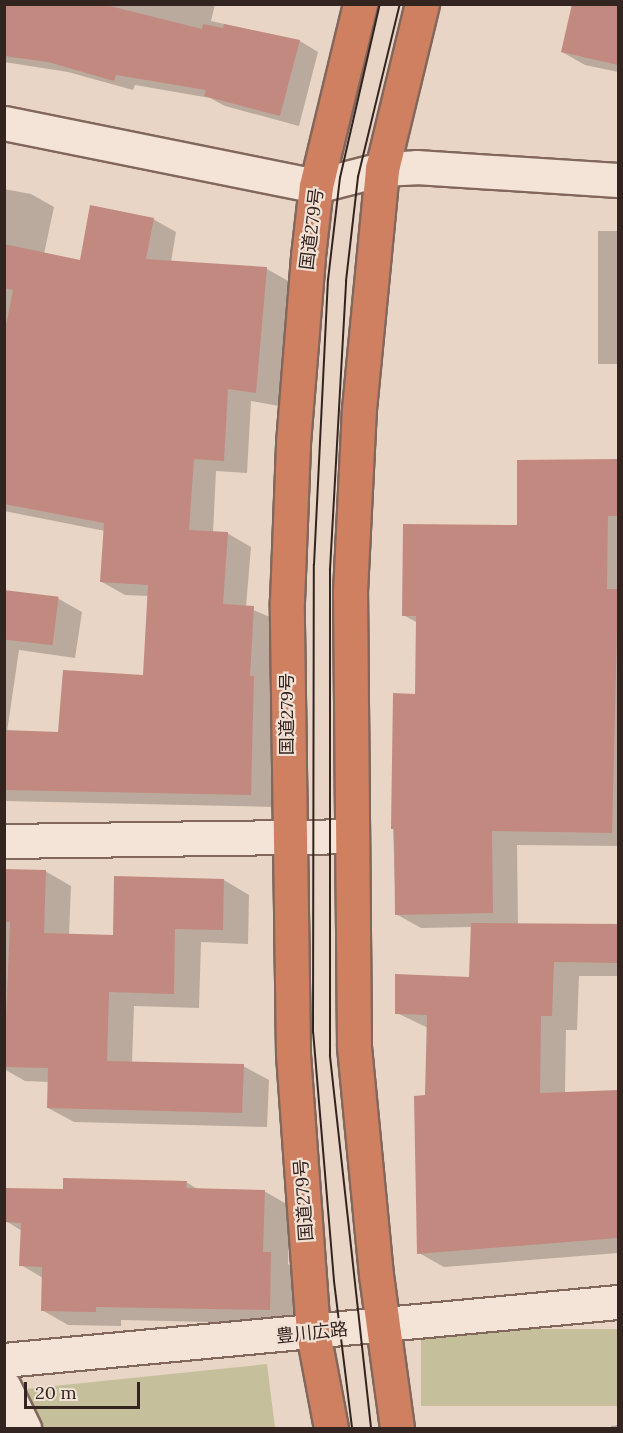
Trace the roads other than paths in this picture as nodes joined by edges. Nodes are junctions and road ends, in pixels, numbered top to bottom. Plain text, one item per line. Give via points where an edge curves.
1 (360, 4) edge
2 (422, 4) edge
3 (4, 123) edge
4 (382, 169) junction
5 (618, 180) edge
6 (316, 186) junction
7 (288, 836) junction
8 (351, 836) junction
9 (4, 841) edge
10 (618, 1302) edge
11 (382, 1326) junction
12 (314, 1333) junction
13 (4, 1360) edge
14 (4, 1387) edge
15 (24, 1428) edge
16 (331, 1428) edge
17 (397, 1428) edge

1 - 6 highway, 国道279号
2 - 4 highway
3 - 6 street
4 - 5 street via 416,167
4 - 6 street
4 - 8 highway via 359,409 350,592
6 - 7 highway, 国道279号 via 293,443 287,601
7 - 8 street
7 - 9 street
7 - 12 highway, 国道279号 via 293,1053
8 - 11 highway via 354,1045
10 - 11 street, 豊川広路
11 - 12 street, 豊川広路
11 - 17 highway
12 - 13 street, 豊川広路
12 - 16 highway, 国道279号
14 - 15 street

